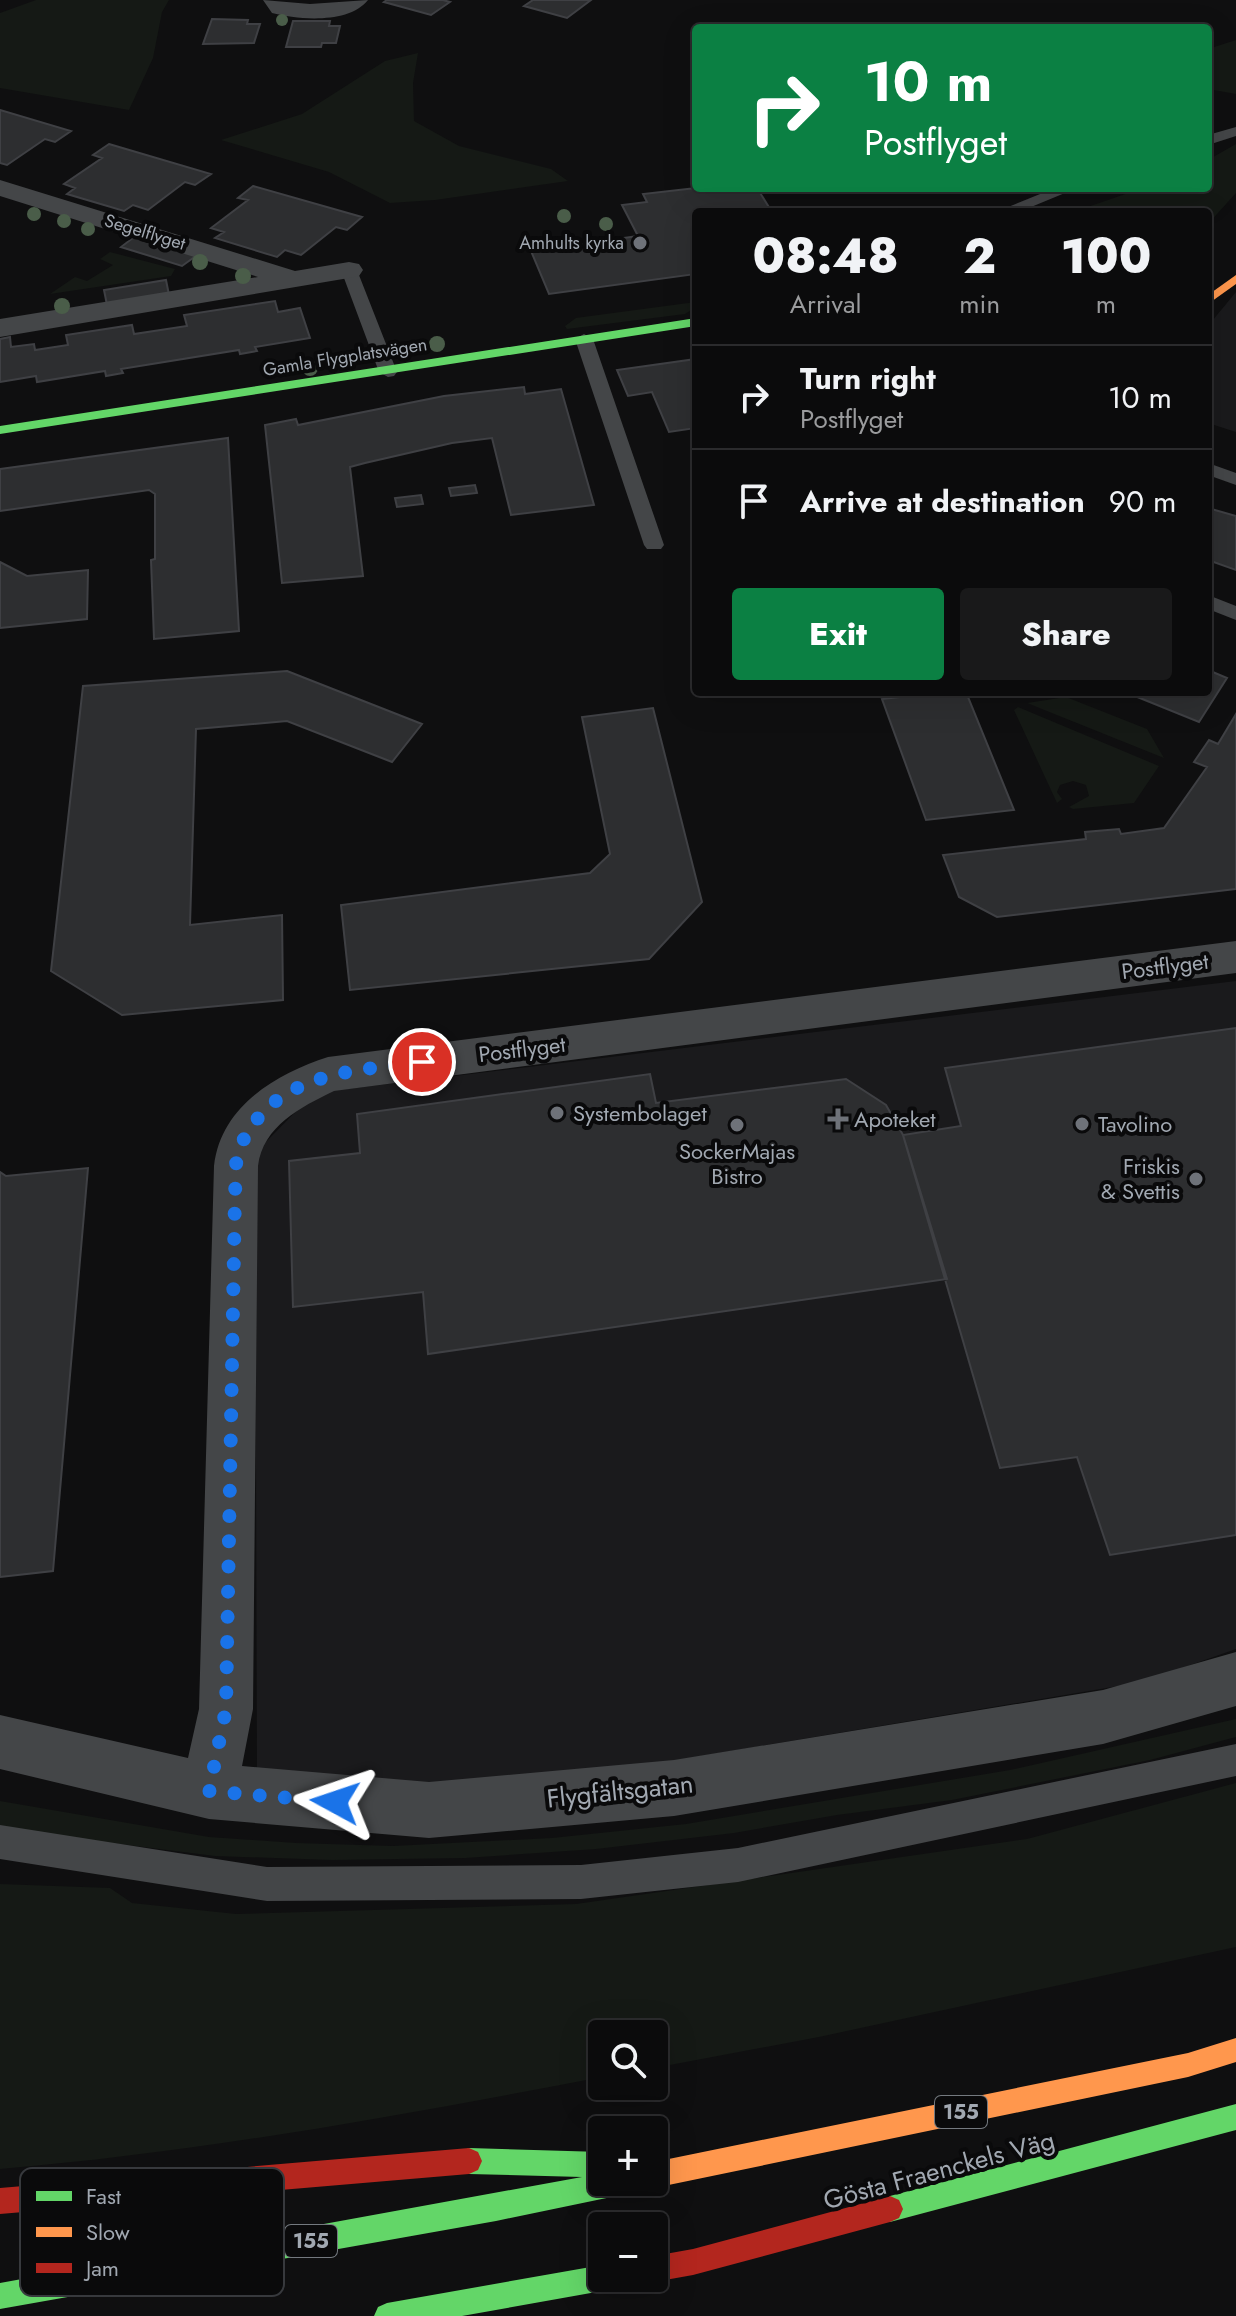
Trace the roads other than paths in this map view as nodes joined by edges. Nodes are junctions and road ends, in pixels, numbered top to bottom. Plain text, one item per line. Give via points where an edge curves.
1 (274, 0) edge
2 (357, 0) edge
3 (1236, 131) edge
4 (1212, 139) edge
5 (0, 188) edge
6 (1058, 192) edge
7 (1015, 208) edge
8 (349, 270) joint
9 (1236, 278) edge
10 (289, 279) junction
11 (1212, 298) edge
12 (692, 323) edge
13 (0, 328) edge
14 (584, 339) junction
15 (388, 372) junction
16 (0, 430) edge
17 (1212, 470) edge
18 (1236, 479) edge
19 (654, 545) dead end
20 (1212, 604) edge
21 (1236, 613) edge
22 (1236, 957) edge
23 (1236, 1679) edge
24 (0, 1742) edge
25 (1236, 1760) edge
26 (209, 1791) junction
27 (0, 1842) edge
28 (1236, 2050) edge
29 (1236, 2117) edge
30 (588, 2164) edge
31 (668, 2168) edge
32 (684, 2169) junction
33 (668, 2172) edge
34 (284, 2177) edge
35 (588, 2189) edge
36 (20, 2199) edge
37 (0, 2201) edge
38 (284, 2246) edge
39 (668, 2266) edge
40 (588, 2280) edge
41 (20, 2292) edge
42 (0, 2296) edge
43 (387, 2316) edge

1 - 2 street via 280,8 314,12
3 - 4 lane
5 - 10 street, Segelflyget
6 - 7 lane
8 - 10 street
8 - 15 lane
9 - 11 main road
10 - 13 street
12 - 14 main road, Gamla Flygplatsvägen
14 - 15 main road, Gamla Flygplatsvägen
14 - 19 lane
15 - 16 main road, Gamla Flygplatsvägen
17 - 18 lane
20 - 21 lane
22 - 26 street, Postflyget via 328,1074 287,1093 256,1122 239,1148 226,1709
23 - 26 street, Flygfältsgatan via 1103,1717 674,1788 429,1810
24 - 26 street, Flygfältsgatan
25 - 27 lane via 738,1865 581,1882 267,1884
28 - 32 main road, Gösta Fraenckels Väg / 155 via 1188,2065
29 - 39 main road, Gösta Fraenckels Väg
30 - 34 main road via 476,2160
31 - 32 main road, 155
32 - 33 main road, Gösta Fraenckels Väg / 155
35 - 38 main road, 155
36 - 37 main road
40 - 43 main road
41 - 42 main road, 155

